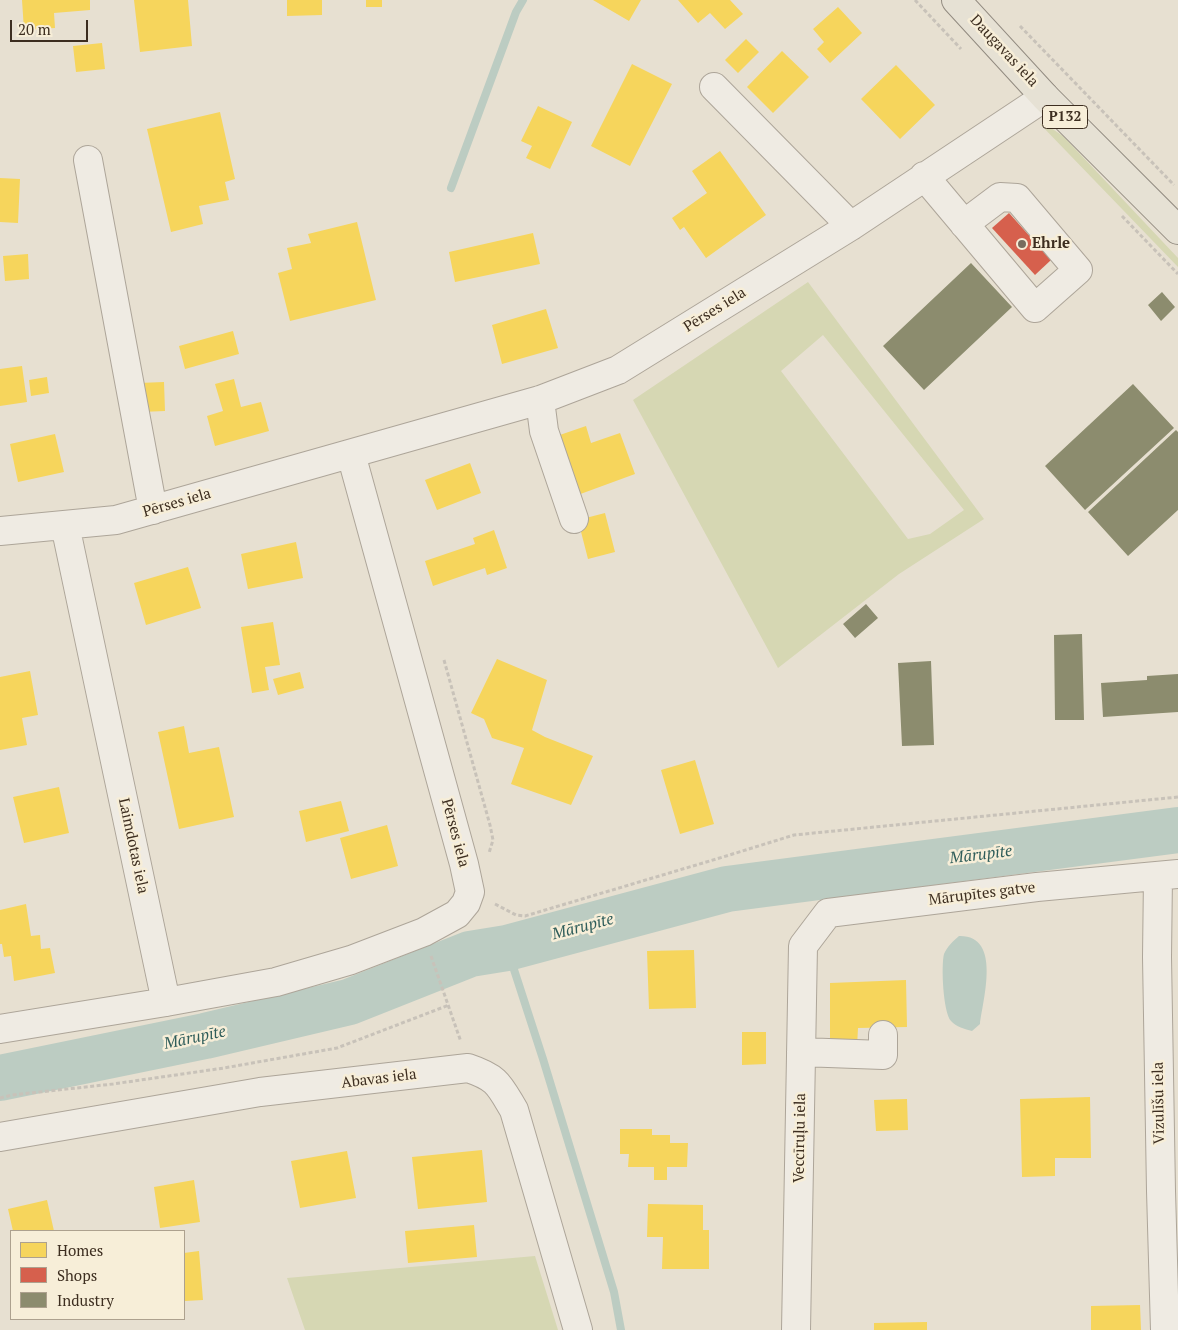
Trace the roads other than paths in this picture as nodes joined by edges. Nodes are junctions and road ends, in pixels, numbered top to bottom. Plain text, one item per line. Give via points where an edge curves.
1 (956, 0) edge
2 (714, 87) dead end
3 (1045, 97) junction
4 (88, 160) dead end
5 (924, 176) junction
6 (964, 224) dead end
7 (851, 226) junction
8 (1178, 230) edge
9 (540, 400) junction
10 (351, 454) junction
11 (153, 510) junction
12 (574, 519) dead end
13 (65, 525) junction
14 (0, 531) edge
15 (1168, 875) edge
16 (803, 946) joint
17 (166, 1002) junction
18 (0, 1029) edge
19 (883, 1035) dead end
20 (801, 1052) junction
21 (0, 1136) edge
22 (578, 1330) edge
23 (796, 1330) edge
24 (1165, 1330) edge

1 - 3 main road, Daugavas iela / P132
2 - 7 street
3 - 5 street, Pērses iela
3 - 8 main road, Daugavas iela / P132
4 - 11 street
5 - 6 street
5 - 7 street, Pērses iela
7 - 9 street, Pērses iela via 618,370
9 - 10 street, Pērses iela
9 - 12 street via 544,431
10 - 11 street, Pērses iela
10 - 17 street, Pērses iela via 470,892 457,914 424,932 351,960 276,982
11 - 13 street, Pērses iela via 116,520
13 - 14 street, Pērses iela
13 - 17 street, Laimdotas iela
15 - 16 street, Mārupītes gatve via 1037,887 828,913
15 - 24 street, Vizulīšu iela via 1157,957
16 - 20 street, Veccīruļu iela
17 - 18 street
19 - 20 street via 883,1055
20 - 23 street, Veccīruļu iela
21 - 22 street, Abavas iela via 260,1092 468,1068 484,1073 497,1082 514,1110

